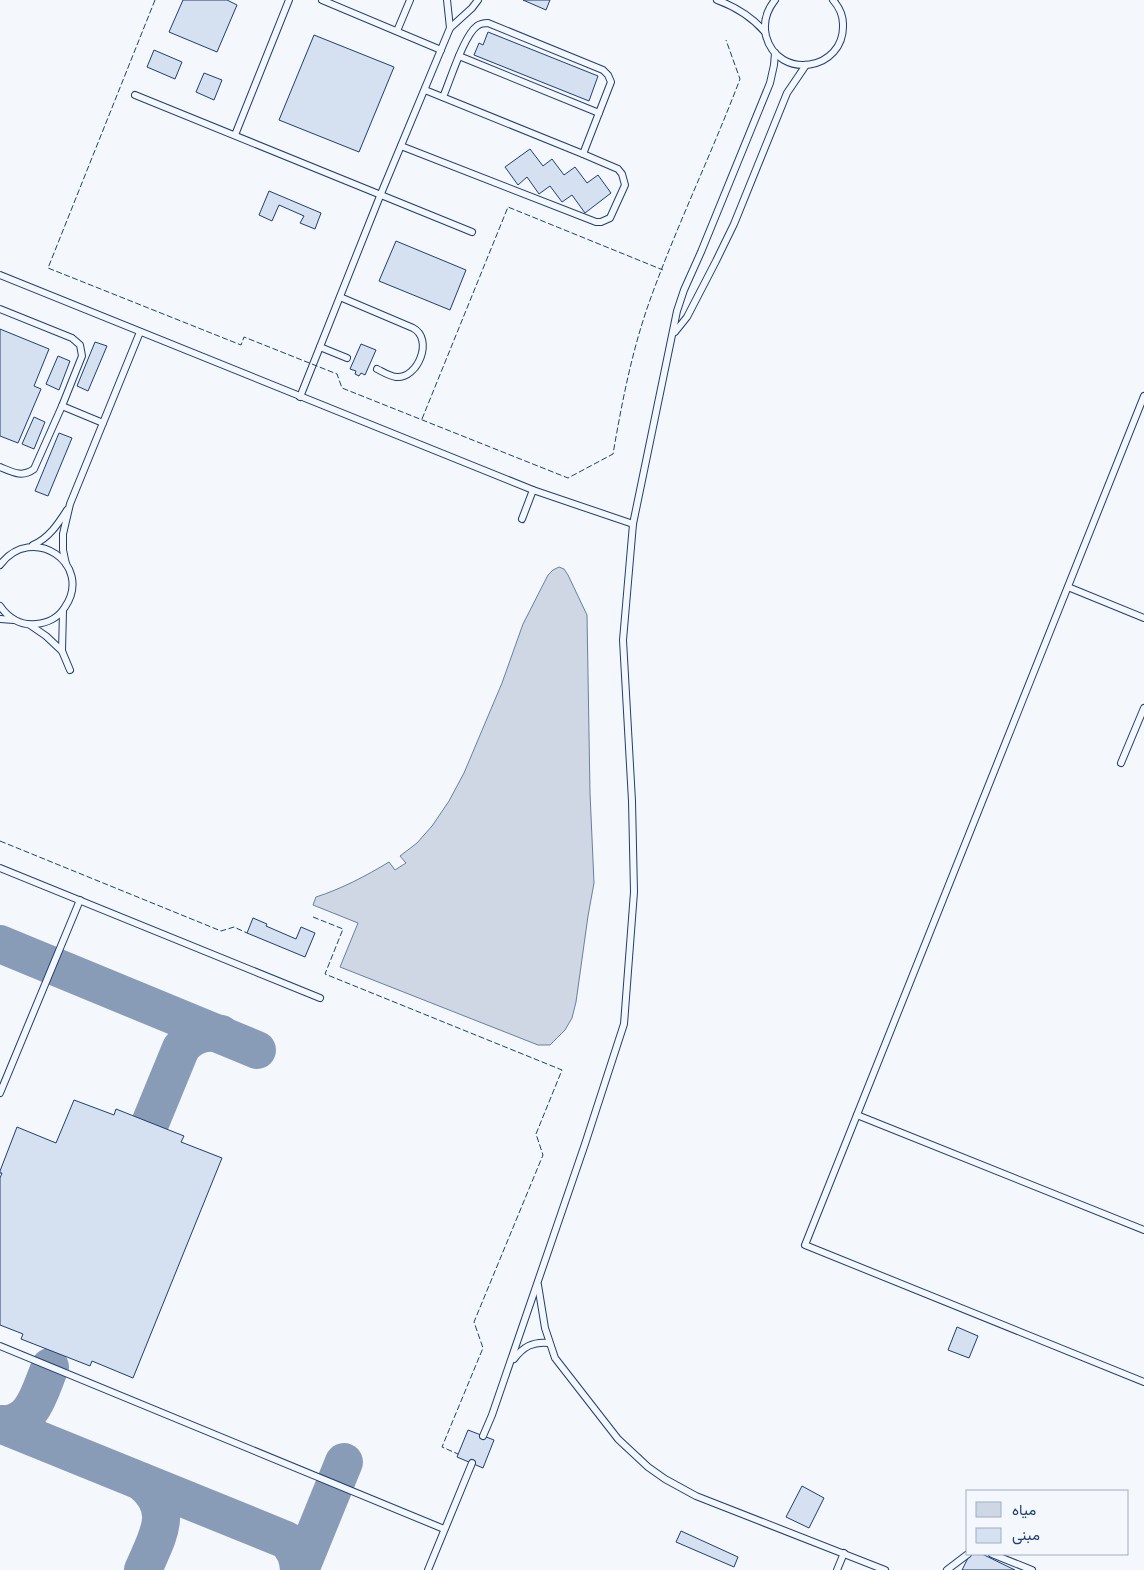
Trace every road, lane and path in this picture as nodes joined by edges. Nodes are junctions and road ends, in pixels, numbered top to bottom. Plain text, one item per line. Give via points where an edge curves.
1 (289, 0) edge
2 (322, 0) edge
3 (346, 0) edge
4 (410, 0) edge
5 (447, 0) edge
6 (478, 0) edge
7 (717, 0) edge
8 (775, 0) edge
9 (836, 1) edge
10 (343, 8) junction
11 (450, 28) junction
12 (397, 31) junction
13 (765, 32) junction
14 (441, 50) junction
15 (775, 53) junction
16 (459, 56) junction
17 (806, 66) junction
18 (425, 90) junction
19 (134, 95) dead end
20 (443, 97) junction
21 (599, 113) junction
22 (235, 135) junction
23 (402, 146) junction
24 (583, 154) junction
25 (380, 196) junction
26 (472, 232) dead end
27 (0, 275) edge
28 (340, 297) junction
29 (0, 309) edge
30 (140, 332) junction
31 (674, 333) junction
32 (320, 347) junction
33 (347, 358) dead end
34 (377, 369) dead end
35 (1144, 396) edge
36 (300, 397) junction
37 (62, 406) junction
38 (103, 423) junction
39 (0, 467) edge
40 (533, 490) junction
41 (70, 504) junction
42 (522, 520) dead end
43 (633, 524) junction
44 (28, 546) junction
45 (66, 564) junction
46 (0, 565) edge
47 (1068, 587) junction
48 (0, 606) edge
49 (63, 611) junction
50 (0, 618) edge
51 (1144, 618) edge
52 (14, 620) junction
53 (28, 624) junction
54 (62, 651) junction
55 (70, 670) dead end
56 (1144, 708) edge
57 (1121, 762) dead end
58 (0, 868) edge
59 (80, 900) junction
60 (320, 998) dead end
61 (0, 1094) edge
62 (856, 1115) junction
63 (1144, 1230) edge
64 (538, 1282) junction
65 (549, 1343) junction
66 (0, 1346) edge
67 (510, 1364) junction
68 (1144, 1382) edge
69 (483, 1436) dead end
70 (472, 1463) dead end
71 (444, 1529) junction
72 (844, 1553) junction
73 (967, 1555) edge
74 (994, 1555) edge
75 (428, 1570) edge
76 (837, 1570) edge
77 (885, 1570) edge
78 (947, 1570) edge
79 (1032, 1570) edge

1 - 22 lane
2 - 10 lane
3 - 10 lane
4 - 12 lane
5 - 11 lane
6 - 11 lane
7 - 13 lane via 742,12
8 - 13 lane via 766,16
9 - 17 lane via 843,19 840,44 829,56
10 - 12 lane
11 - 14 lane
12 - 14 lane
13 - 15 lane
14 - 18 lane
15 - 17 lane via 789,63
15 - 31 lane via 770,83 686,284
16 - 20 lane
16 - 21 lane
16 - 21 lane via 472,31 480,24 488,23 603,70 611,82
17 - 31 lane via 787,93 716,261 687,317
18 - 20 lane
18 - 23 lane
19 - 22 lane
20 - 24 lane
21 - 24 lane
22 - 25 lane
23 - 24 lane via 601,222 613,214 626,184 618,169
23 - 25 lane
25 - 26 lane
25 - 28 lane
27 - 30 lane
28 - 32 lane
28 - 34 lane via 421,334 424,344 410,373 397,377
29 - 37 lane via 72,338 80,345 82,356
30 - 36 lane
30 - 38 lane
31 - 43 lane
32 - 33 lane
32 - 36 lane
35 - 47 lane
36 - 40 lane
37 - 38 lane
37 - 39 lane via 34,469 19,474
38 - 41 lane
40 - 42 lane
40 - 43 lane
41 - 44 lane via 49,534
41 - 45 lane via 63,534
43 - 64 lane via 623,640 634,892 624,1024
44 - 45 lane via 54,552
44 - 46 lane via 12,553
45 - 49 lane via 72,593
47 - 51 lane
47 - 62 lane
48 - 52 lane
49 - 53 lane via 44,623
49 - 54 lane
50 - 52 lane
52 - 53 lane
53 - 54 lane
54 - 55 lane
56 - 57 lane
58 - 59 lane
59 - 60 lane
59 - 61 lane
62 - 63 lane
62 - 68 lane via 805,1244
64 - 65 lane via 541,1313
64 - 67 lane
65 - 67 lane via 528,1345
65 - 72 lane via 555,1358 618,1439 666,1480 696,1496
66 - 71 lane
67 - 69 lane
70 - 71 lane
71 - 75 lane
72 - 76 lane
72 - 77 lane
73 - 78 lane
74 - 79 lane

